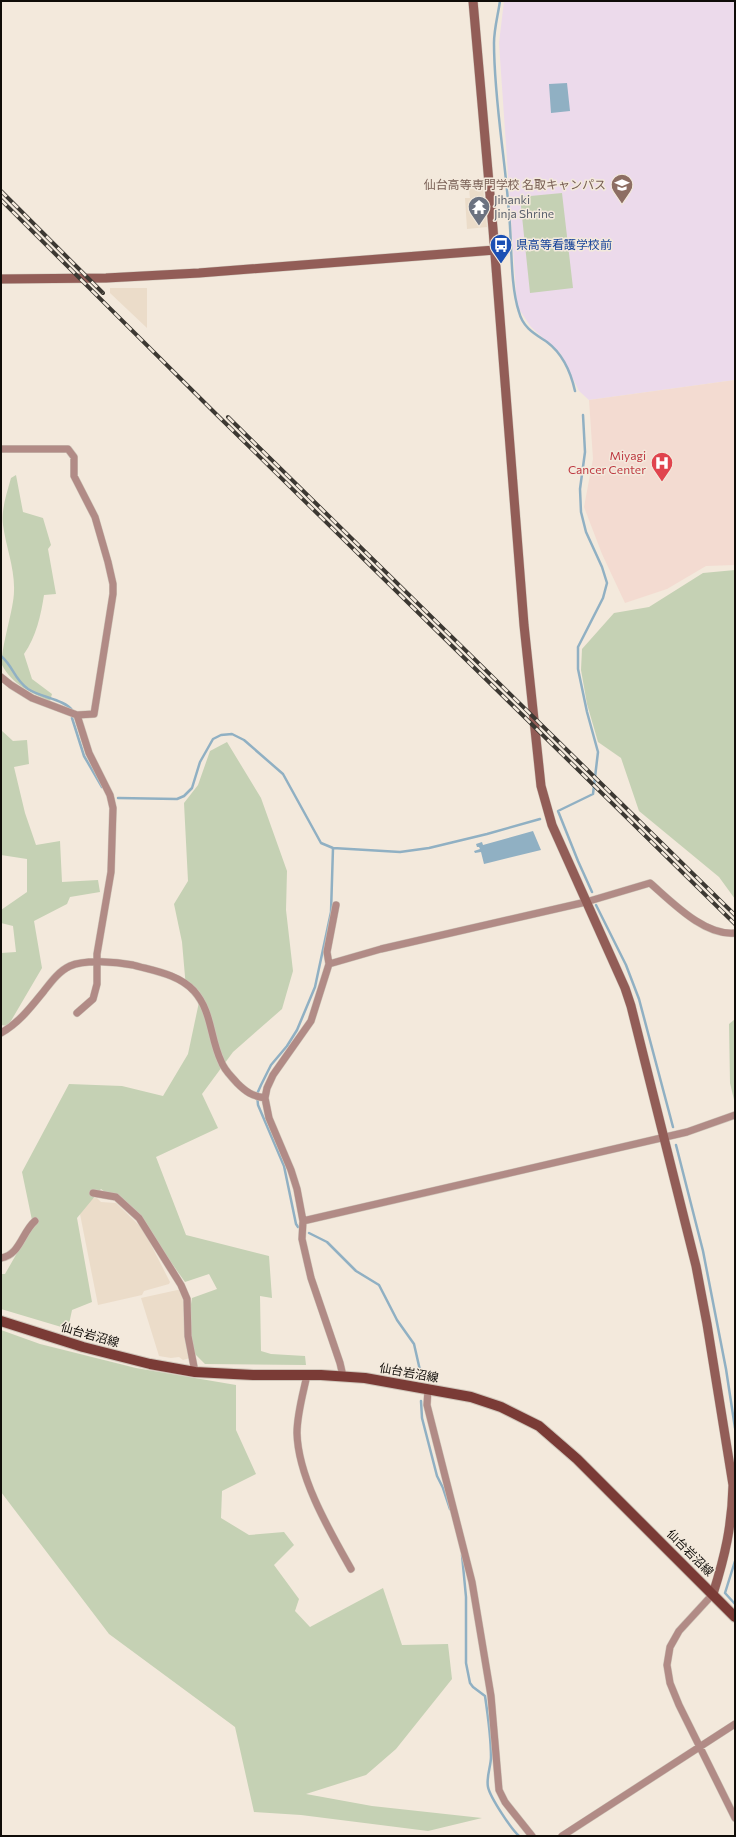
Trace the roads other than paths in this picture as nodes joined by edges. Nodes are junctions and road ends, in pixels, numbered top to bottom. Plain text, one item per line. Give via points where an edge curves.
1 (473, 1) edge
2 (495, 250) junction
3 (1, 279) edge
4 (1, 450) edge
5 (1, 677) edge
6 (77, 715) junction
7 (586, 902) junction
8 (336, 905) dead end
9 (735, 933) edge
10 (97, 962) junction
11 (329, 964) junction
12 (77, 1013) dead end
13 (1, 1033) edge
14 (259, 1097) junction
15 (735, 1115) edge
16 (665, 1137) junction
17 (94, 1193) dead end
18 (35, 1221) dead end
19 (303, 1221) junction
20 (1, 1258) edge
21 (1, 1321) edge
22 (195, 1372) junction
23 (307, 1375) junction
24 (343, 1376) junction
25 (428, 1388) junction
26 (734, 1485) edge
27 (351, 1568) dead end
28 (712, 1594) junction
29 (735, 1617) edge
30 (735, 1724) edge
31 (699, 1747) junction
32 (735, 1818) edge
33 (532, 1836) edge
34 (562, 1836) edge

1 - 2 street
2 - 3 street via 199,273 106,278
2 - 7 street via 524,625 541,786 552,825
4 - 6 street via 68,449 74,457 74,476 95,516 108,562 113,594 94,714
5 - 6 street via 32,698
6 - 10 street via 89,753 110,795 113,808 111,872
7 - 9 street via 650,883 694,920 708,928
7 - 11 street via 388,947
7 - 16 street via 625,988
8 - 11 street via 327,952
10 - 12 street via 94,999
10 - 13 street via 70,966 56,976 15,1024
10 - 14 street via 129,964 163,973 179,979 193,990 201,1000 210,1020 220,1060 226,1071 246,1092
11 - 14 street via 311,1021
14 - 19 street via 291,1170
15 - 16 street
16 - 19 street
16 - 26 street via 701,1292
17 - 22 street via 116,1197 139,1218 183,1288 188,1299 188,1336
18 - 20 street via 28,1226 14,1253
19 - 24 street via 302,1238 311,1278
21 - 22 main road, 仙台岩沼線 via 83,1347
22 - 23 main road, 仙台岩沼線
23 - 24 main road, 仙台岩沼線
23 - 27 street via 297,1430 300,1454 325,1521
24 - 25 main road, 仙台岩沼線
25 - 28 main road, 仙台岩沼線 via 471,1397 501,1407 539,1426 577,1459
25 - 33 street via 427,1406 472,1582 491,1696 499,1790 505,1802
26 - 28 street via 730,1533
28 - 29 main road, 仙台岩沼線
28 - 31 street via 679,1630 670,1647 666,1665 670,1683
30 - 31 street
31 - 32 street
31 - 34 street

